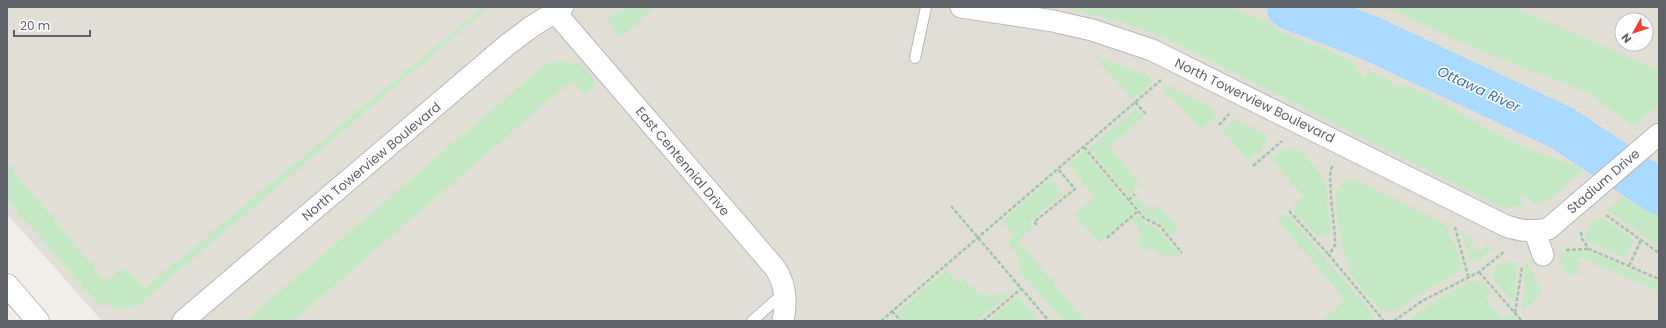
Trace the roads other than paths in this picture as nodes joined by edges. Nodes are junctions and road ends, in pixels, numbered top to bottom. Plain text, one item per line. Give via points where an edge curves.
1 (926, 7) edge
2 (961, 7) edge
3 (556, 8) edge
4 (916, 58) dead end
5 (1659, 134) edge
6 (1541, 230) junction
7 (1543, 255) dead end
8 (7, 285) edge
9 (785, 292) junction
10 (38, 321) edge
11 (183, 321) edge
12 (752, 321) edge
13 (783, 321) edge

1 - 4 lane
2 - 6 street, North Towerview Boulevard via 1061,22 1152,50 1506,226 1520,230
3 - 9 street, East Centennial Drive via 775,268 782,278
3 - 11 street, North Towerview Boulevard via 507,45
5 - 6 street, Stadium Drive via 1574,207
6 - 7 street
8 - 10 main road
9 - 12 lane
9 - 13 street, East Centennial Drive via 786,307

